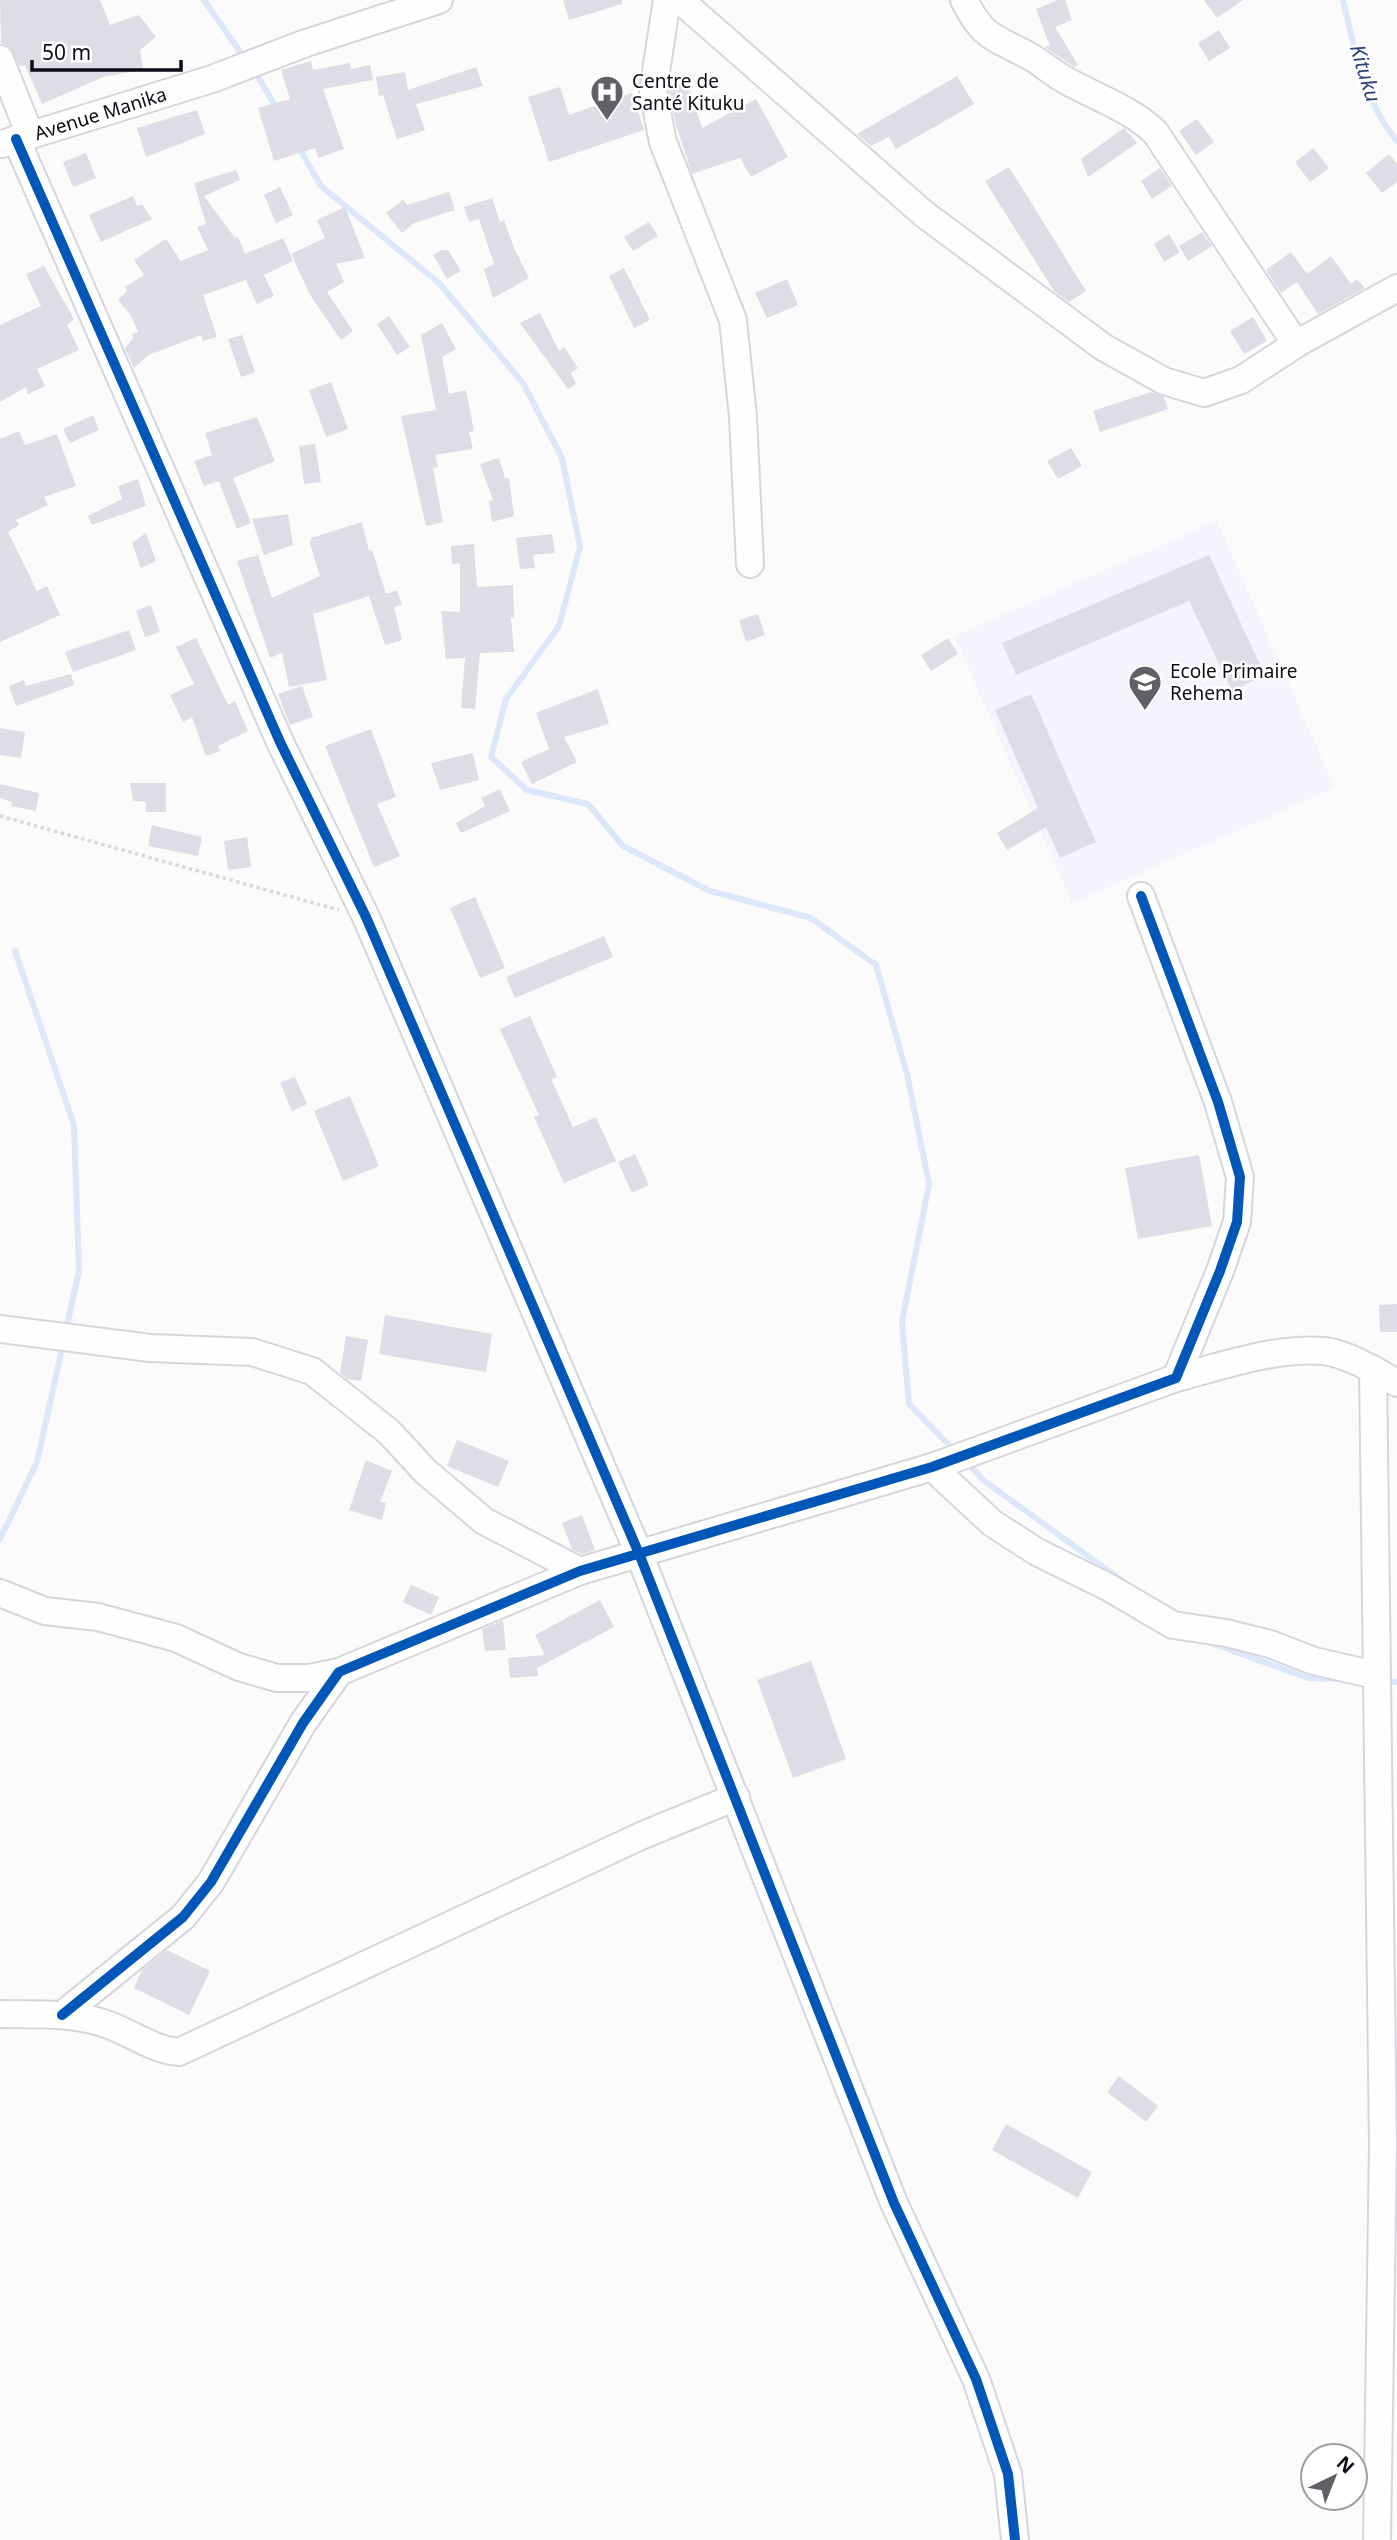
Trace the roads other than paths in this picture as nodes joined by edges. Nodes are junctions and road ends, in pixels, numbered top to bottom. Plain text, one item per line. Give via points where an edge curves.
1 (439, 0) edge
2 (667, 0) edge
3 (680, 0) edge
4 (964, 0) edge
5 (390, 8) edge
6 (0, 60) edge
7 (15, 140) edge
8 (1397, 288) edge
9 (1296, 344) junction
10 (750, 564) dead end
11 (1141, 896) dead end
12 (0, 1329) edge
13 (1373, 1369) junction
14 (1176, 1378) junction
15 (1397, 1383) edge
16 (932, 1467) junction
17 (640, 1556) junction
18 (580, 1571) junction
19 (0, 1593) edge
20 (339, 1672) junction
21 (1374, 1675) junction
22 (736, 1797) junction
23 (0, 2014) edge
24 (62, 2015) junction
25 (1390, 2144) edge
26 (1015, 2540) edge
27 (1377, 2540) edge

1 - 5 street, Avenue Manika
2 - 10 street via 653,91 663,142 733,320
3 - 9 street via 924,214 1102,347 1164,381 1204,393 1241,380
4 - 9 street via 975,23 994,40 1136,114 1155,131
5 - 7 street, Avenue Manika via 189,86
6 - 7 street
7 - 17 street via 280,742 366,917
8 - 9 street
11 - 14 street via 1218,1102 1240,1177 1237,1222
12 - 18 street via 150,1348 252,1352 312,1371 389,1432 425,1472 484,1521
13 - 14 street via 1326,1351 1288,1352
13 - 15 street
13 - 21 street
14 - 16 street
16 - 17 street
16 - 21 street via 992,1523 1173,1625 1226,1633
17 - 18 street
17 - 22 street
18 - 20 street
19 - 20 street via 45,1611 98,1617 176,1638 239,1667 277,1678
20 - 24 street via 303,1723 211,1882 183,1917
21 - 25 street
22 - 24 street via 643,1835 179,2052 165,2051 100,2022
22 - 26 street via 894,2203 976,2379 1008,2474
23 - 24 street
25 - 27 street

